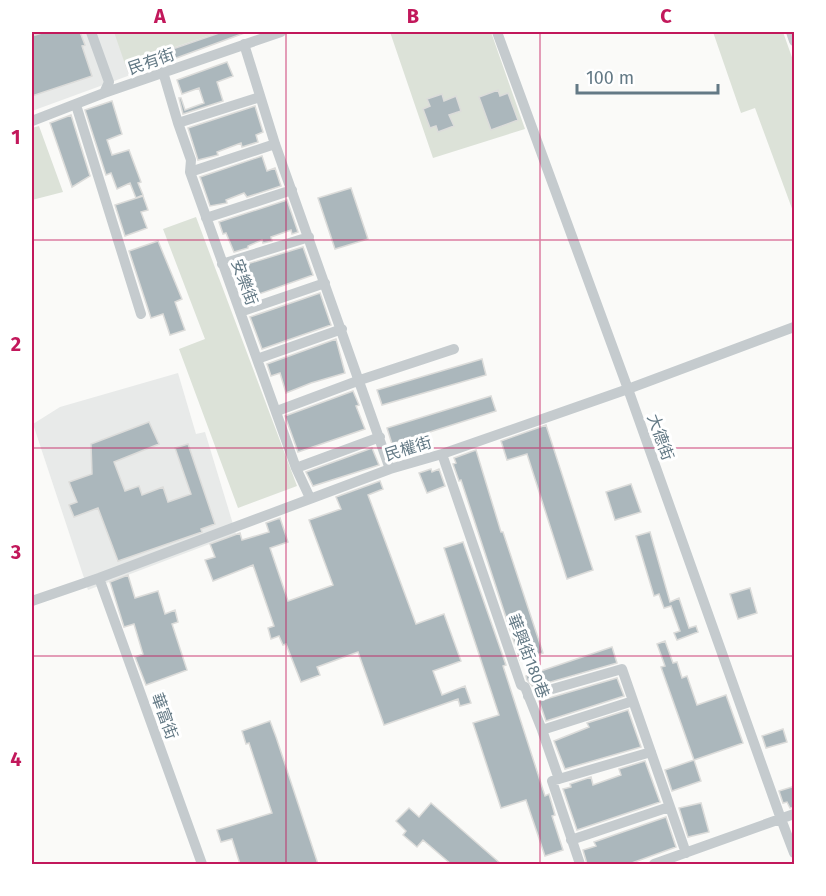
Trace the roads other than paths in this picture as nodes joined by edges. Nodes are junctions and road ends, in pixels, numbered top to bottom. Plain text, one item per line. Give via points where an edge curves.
1 (91, 32) edge
2 (281, 32) edge
3 (497, 32) edge
4 (791, 32) edge
5 (795, 41) edge
6 (244, 45) junction
7 (163, 72) junction
8 (104, 93) junction
9 (260, 97) junction
10 (75, 105) junction
11 (32, 121) edge
12 (178, 123) junction
13 (275, 144) junction
14 (190, 172) junction
15 (292, 190) junction
16 (206, 218) junction
17 (309, 237) junction
18 (222, 264) junction
19 (326, 283) junction
20 (240, 312) junction
21 (141, 315) dead end
22 (795, 327) edge
23 (342, 329) junction
24 (454, 349) dead end
25 (257, 359) junction
26 (360, 380) junction
27 (628, 389) junction
28 (277, 411) junction
29 (380, 437) junction
30 (442, 454) junction
31 (296, 468) junction
32 (390, 469) junction
33 (310, 498) junction
34 (99, 578) junction
35 (32, 601) edge
36 (528, 696) junction
37 (633, 701) junction
38 (542, 730) junction
39 (651, 752) junction
40 (559, 779) junction
41 (669, 807) junction
42 (795, 814) edge
43 (781, 819) junction
44 (571, 840) junction
45 (686, 853) junction
46 (795, 853) edge
47 (202, 864) edge
48 (580, 864) edge
49 (654, 864) edge

1 - 8 street via 109,82
2 - 6 street, 民有街
3 - 27 street, 大德街
4 - 5 street
6 - 7 street, 民有街
6 - 9 street
7 - 8 street, 民有街
7 - 12 street, 安樂街
8 - 10 street, 民有街
9 - 12 street
9 - 13 street
10 - 11 street, 民有街
10 - 21 street
12 - 14 street, 安樂街 via 191,160
13 - 14 street
13 - 15 street
14 - 16 street, 安樂街
15 - 16 street
15 - 17 street
16 - 18 street, 安樂街
17 - 18 street
17 - 19 street
18 - 20 street, 安樂街
19 - 20 street
19 - 23 street
20 - 25 street, 安樂街
22 - 27 street, 民權街
23 - 25 street
23 - 26 street
24 - 26 street
25 - 28 street, 安樂街
26 - 28 street
26 - 29 street
27 - 30 street, 民權街
27 - 43 street, 大德街
28 - 31 street, 安樂街
29 - 31 street
29 - 32 street
30 - 32 street, 民權街
30 - 36 street, 華興街180巷
31 - 33 street, 安樂街
32 - 33 street, 民權街
33 - 34 street, 民權街
34 - 35 street, 民權街
34 - 47 street, 華富街
36 - 37 street via 622,669
36 - 38 street, 華興街180巷
37 - 38 street
37 - 39 street
38 - 40 street, 華興街180巷
39 - 40 street
39 - 41 street
40 - 44 street, 華興街180巷 via 552,782
41 - 44 street
41 - 45 street
42 - 43 street
43 - 45 street
43 - 46 street, 大德街
44 - 48 street, 華興街180巷
45 - 49 street

